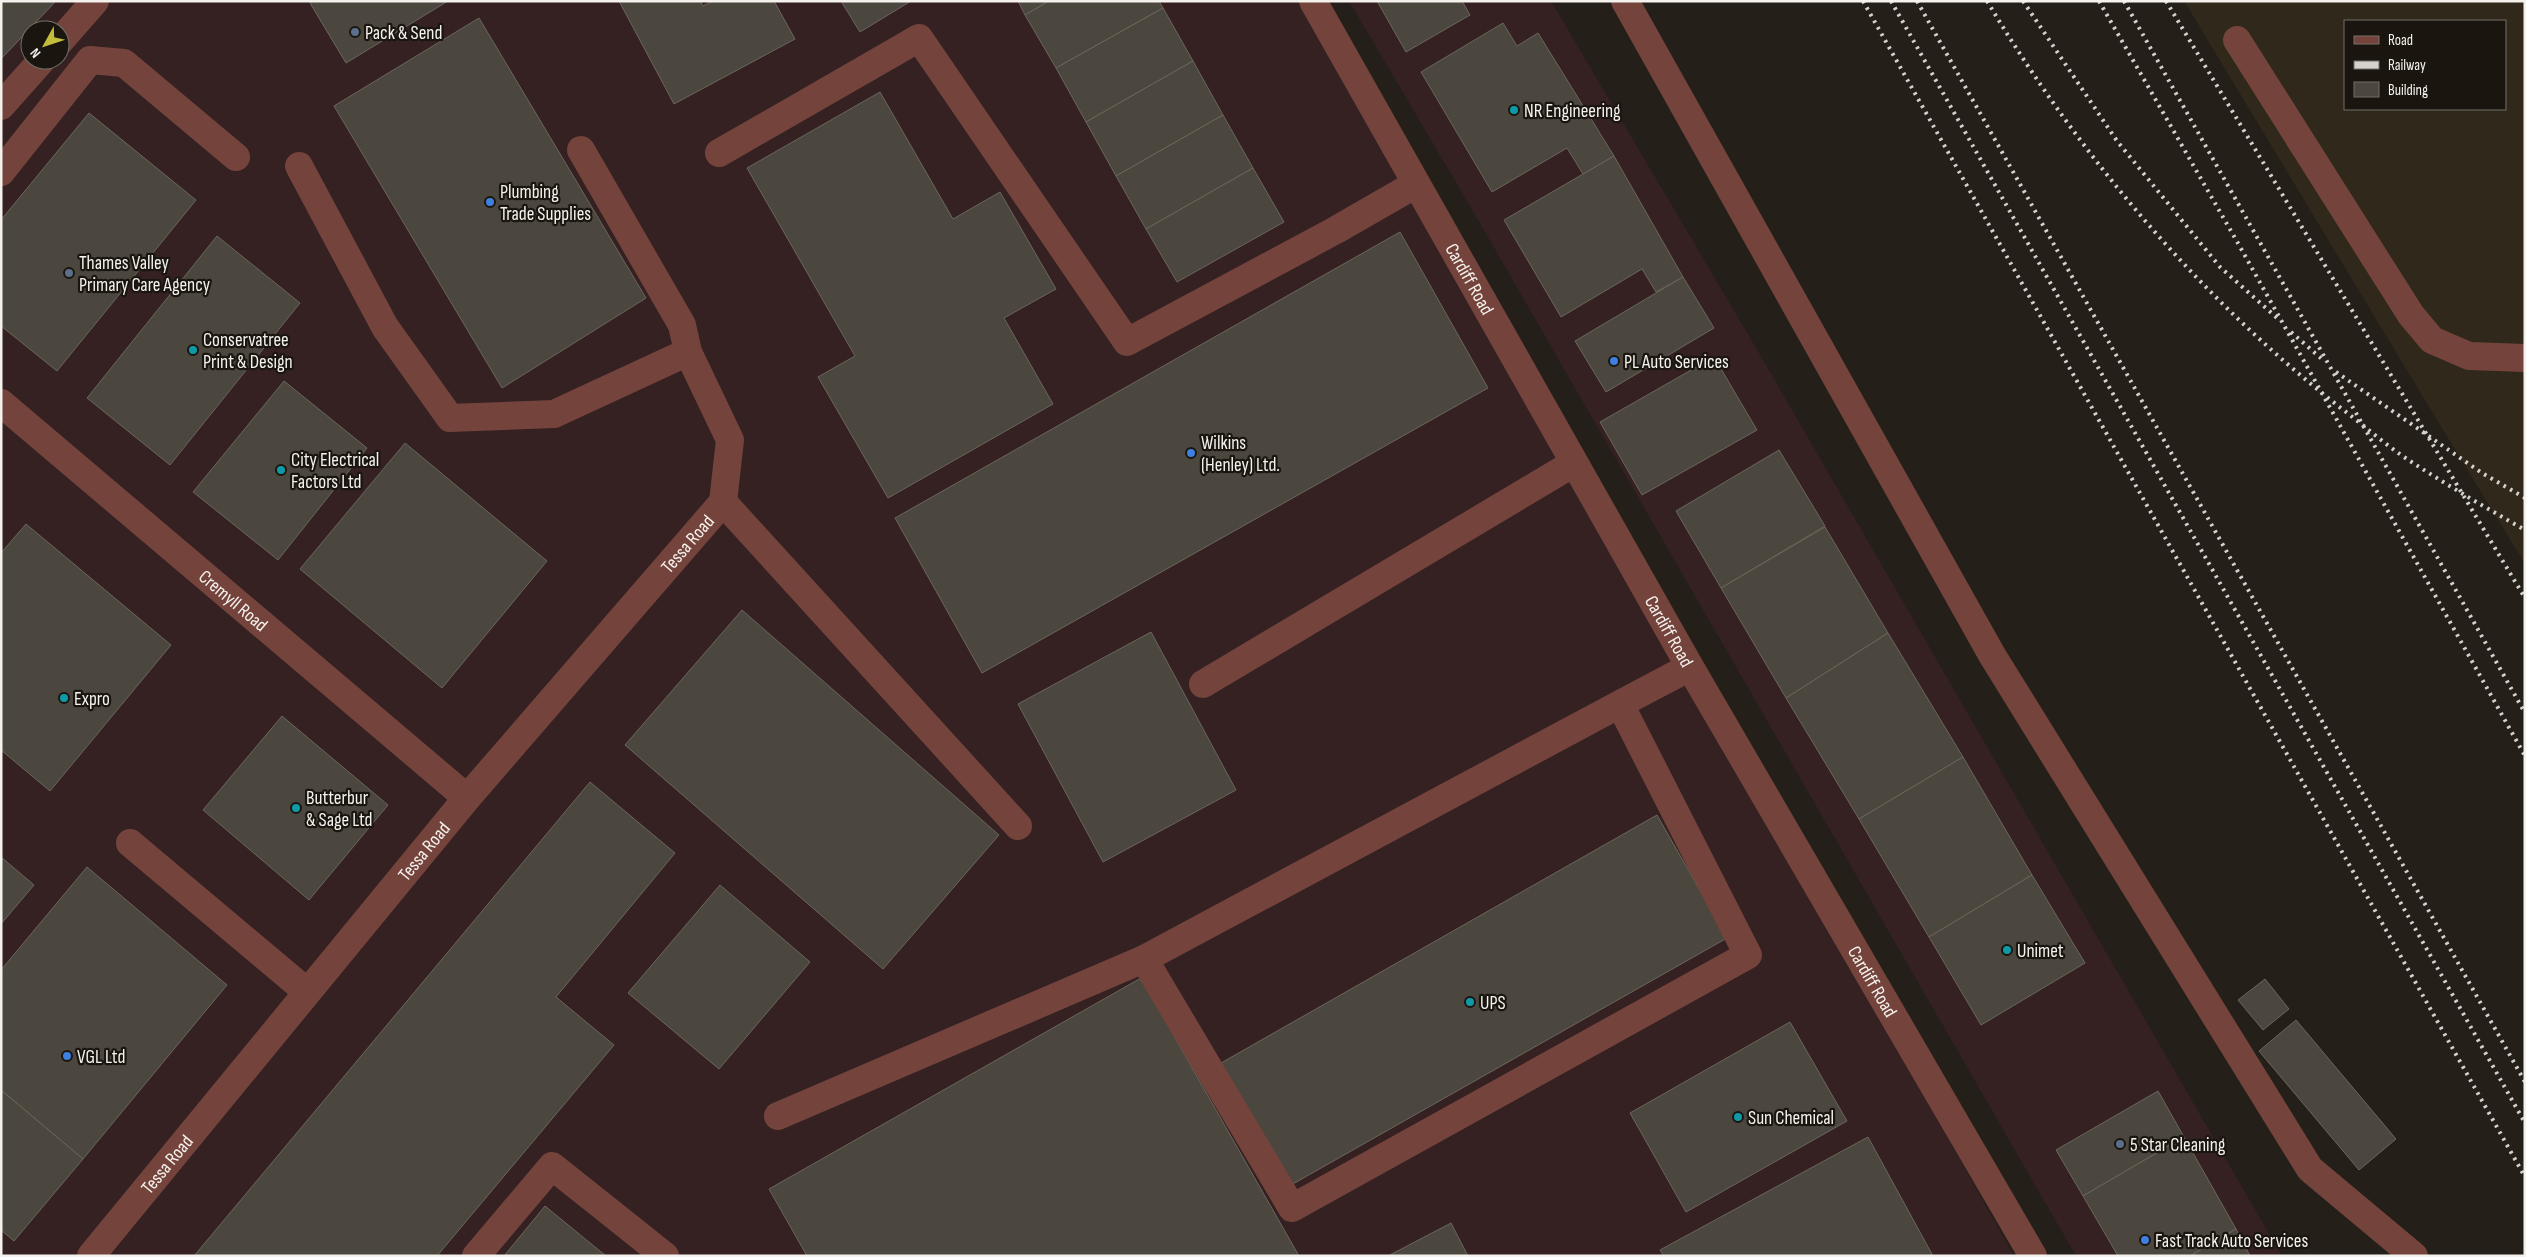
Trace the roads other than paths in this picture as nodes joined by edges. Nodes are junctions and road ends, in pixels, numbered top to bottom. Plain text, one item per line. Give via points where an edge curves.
1 (96, 1) edge
2 (1313, 1) edge
3 (1626, 1) edge
4 (70, 29) edge
5 (2237, 40) dead end
6 (33, 70) edge
7 (1, 106) edge
8 (581, 150) dead end
9 (720, 153) dead end
10 (236, 157) dead end
11 (299, 166) dead end
12 (1, 172) edge
13 (1416, 184) junction
14 (688, 352) junction
15 (2525, 358) edge
16 (1, 403) edge
17 (1574, 463) junction
18 (723, 502) junction
19 (1690, 667) junction
20 (1203, 684) dead end
21 (1620, 704) junction
22 (467, 798) junction
23 (1018, 826) dead end
24 (130, 843) dead end
25 (1144, 959) junction
26 (306, 991) junction
27 (778, 1116) dead end
28 (91, 1256) edge
29 (476, 1256) edge
30 (665, 1256) edge
31 (2033, 1256) edge
32 (2414, 1256) edge

1 - 4 street
2 - 13 street, Cardiff Road
3 - 32 street via 1992,655 2310,1169
5 - 15 street via 2411,315 2432,340 2469,356
6 - 7 street
8 - 14 street via 682,325
9 - 13 street via 919,38 1127,342
10 - 12 street via 124,63 90,60
11 - 14 street via 385,327 450,418 554,414
13 - 17 street, Cardiff Road
14 - 18 street, Tessa Road via 730,440
16 - 22 street, Cremyll Road
17 - 19 street, Cardiff Road
17 - 20 street
18 - 22 street, Tessa Road
18 - 23 street
19 - 21 street
19 - 31 street, Cardiff Road
21 - 25 street
21 - 25 street via 1748,955 1292,1208
22 - 26 street, Tessa Road
24 - 26 street
25 - 27 street
26 - 28 street, Tessa Road
29 - 30 street via 552,1166

